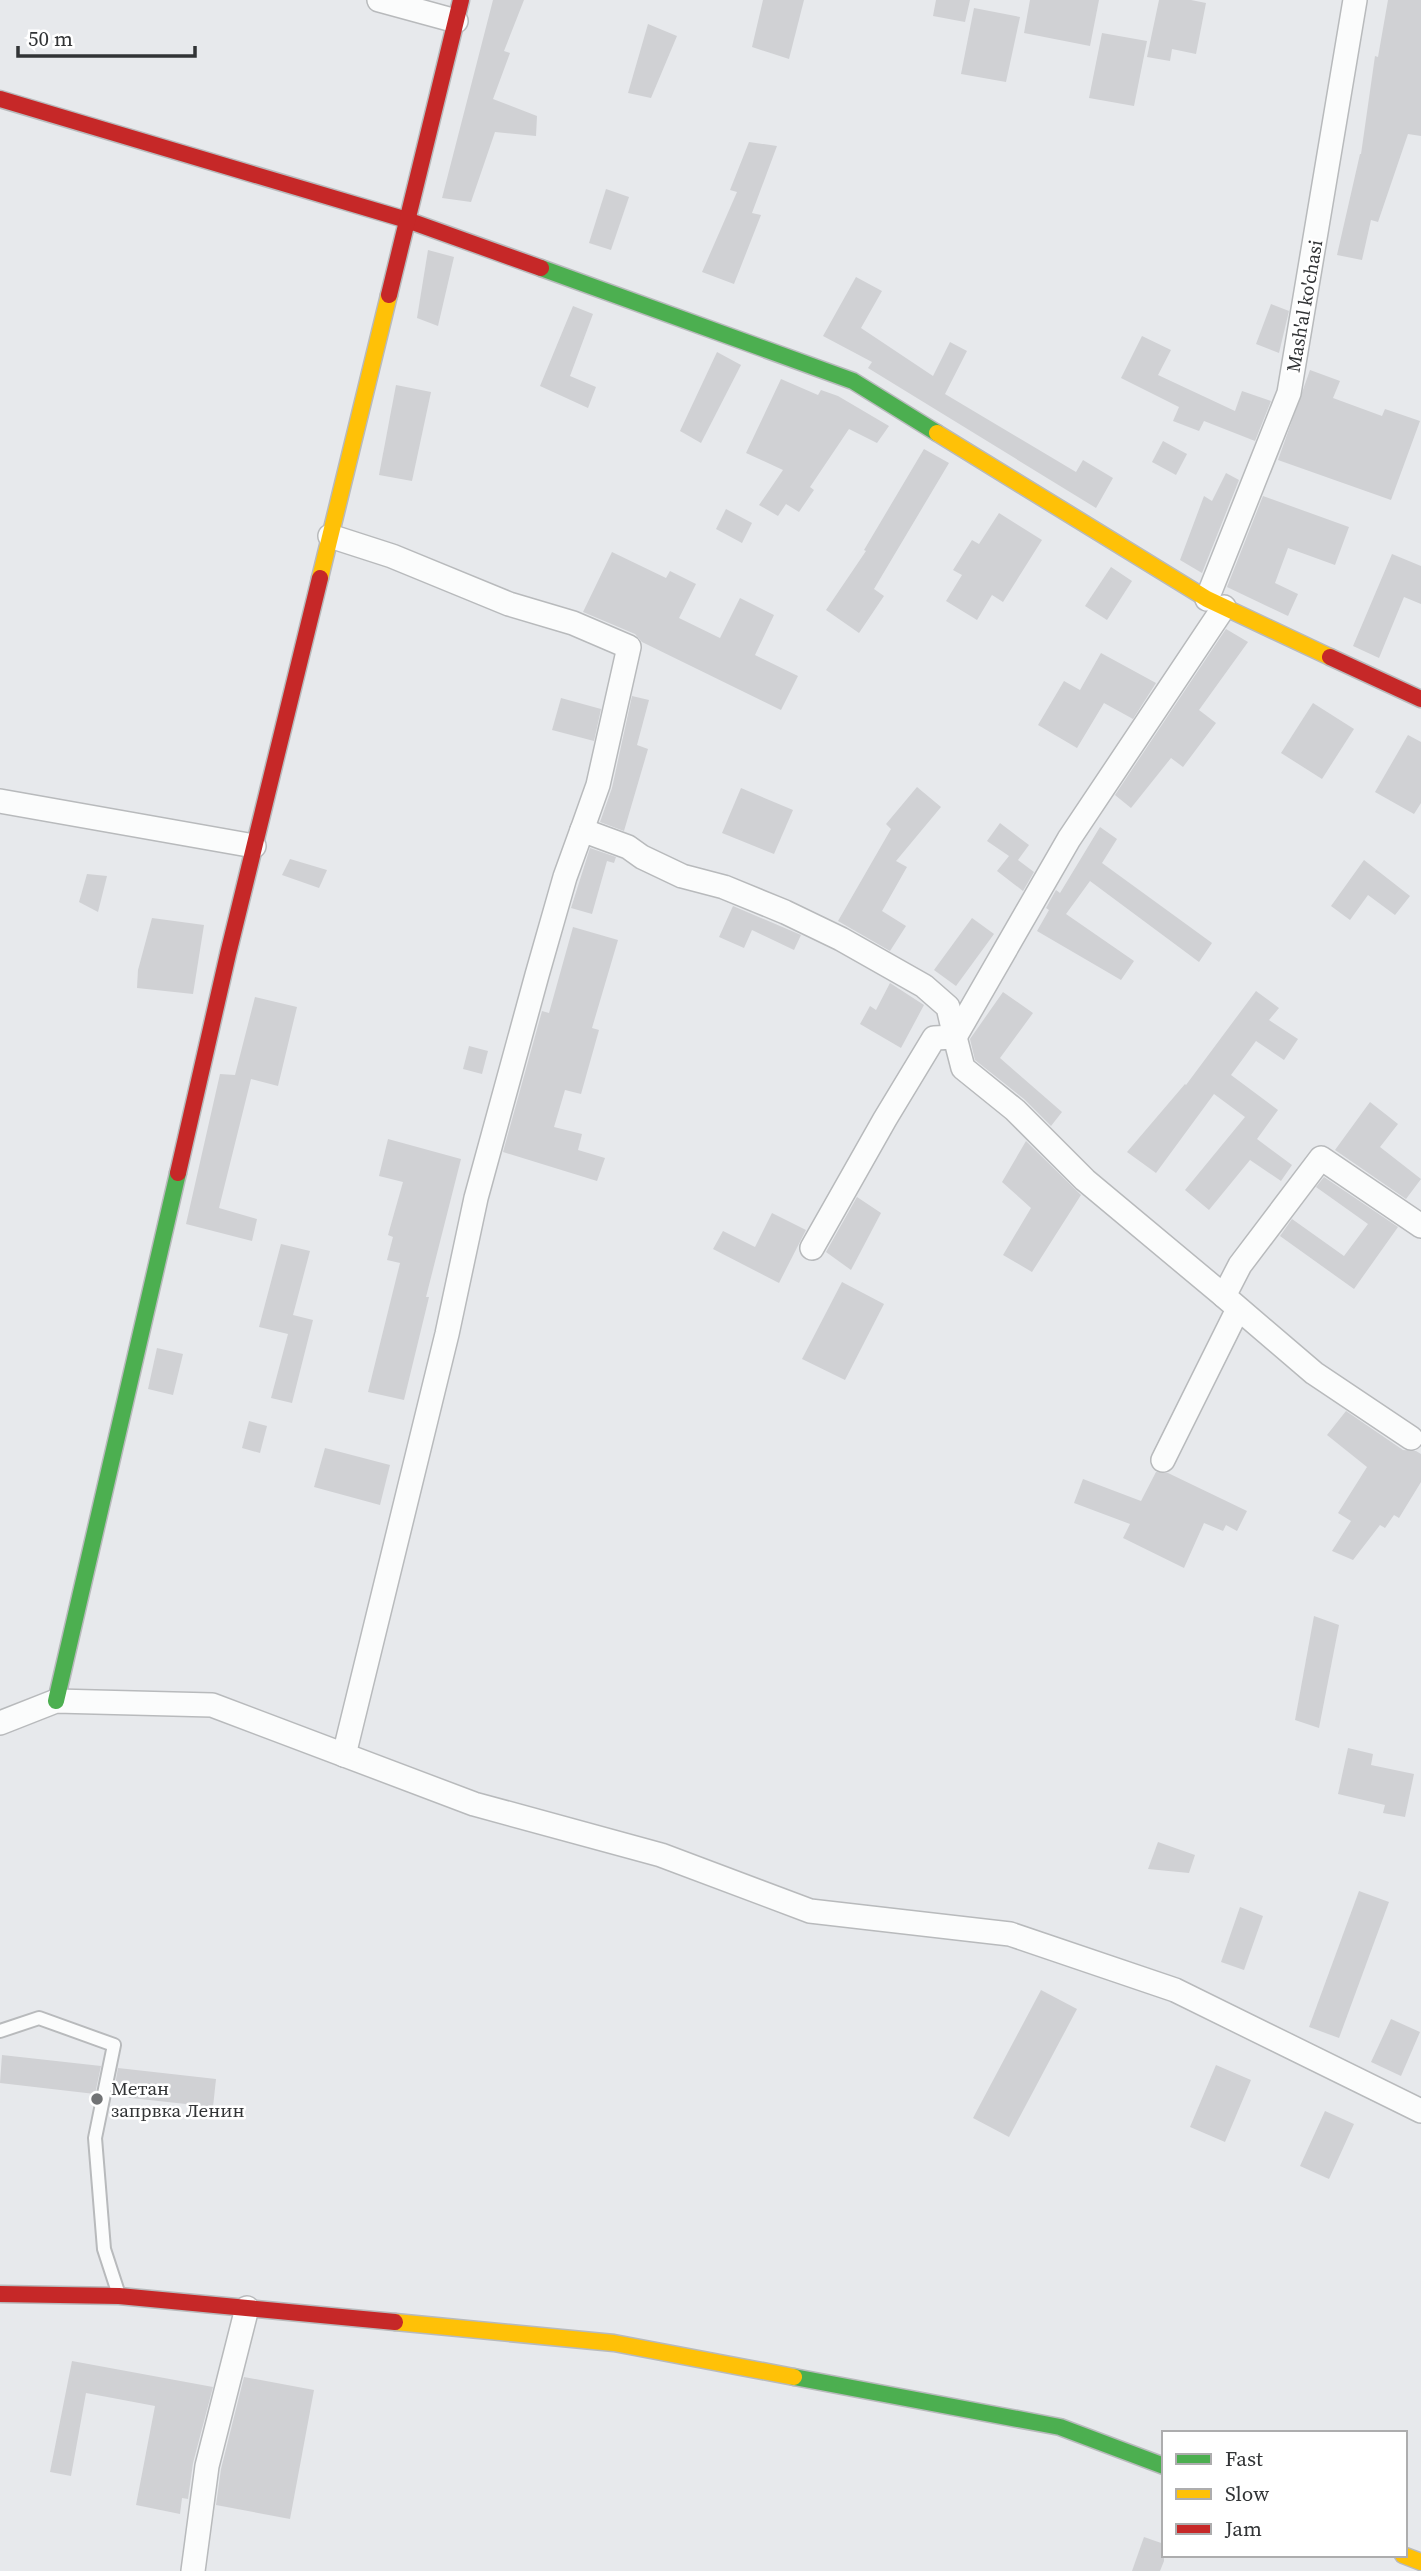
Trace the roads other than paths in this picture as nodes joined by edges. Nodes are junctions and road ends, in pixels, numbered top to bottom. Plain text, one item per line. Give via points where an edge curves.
1 (379, 0) edge
2 (1355, 0) edge
3 (458, 10) edge
4 (0, 99) edge
5 (407, 220) junction
6 (330, 536) junction
7 (1216, 603) junction
8 (1421, 699) edge
9 (0, 801) edge
10 (582, 830) junction
11 (254, 846) junction
12 (955, 1037) junction
13 (1421, 1226) edge
14 (812, 1248) dead end
15 (1231, 1303) junction
16 (1411, 1438) dead end
17 (1163, 1460) dead end
18 (56, 1701) junction
19 (0, 1723) edge
20 (344, 1755) junction
21 (0, 2031) edge
22 (1421, 2111) edge
23 (0, 2294) edge
24 (119, 2295) junction
25 (247, 2308) junction
26 (1162, 2465) edge
27 (193, 2571) edge

1 - 3 street
2 - 7 street, Mash'al ko'chasi via 1289,393
3 - 5 street
4 - 5 street
5 - 6 street
5 - 7 street via 853,381
6 - 10 street via 629,647 598,785
6 - 11 street
7 - 8 street
7 - 12 street, Mash'al ko'chasi via 1069,839
9 - 11 street
10 - 12 street via 628,847 682,876 724,887 841,939 924,986 948,1007
10 - 20 street via 540,963 476,1198
11 - 18 street
12 - 14 street via 934,1038
12 - 15 street via 963,1068 1015,1110 1085,1180
13 - 15 street via 1321,1158 1240,1265
15 - 16 street via 1314,1374
15 - 17 street
18 - 19 street
18 - 20 street via 212,1705
20 - 22 street via 474,1804 661,1855 810,1911 1010,1934 1175,1990
21 - 24 lane via 39,2018 114,2045 95,2138 104,2249
23 - 24 street
24 - 25 street
25 - 26 street via 614,2343 1060,2427
25 - 27 street via 207,2466

